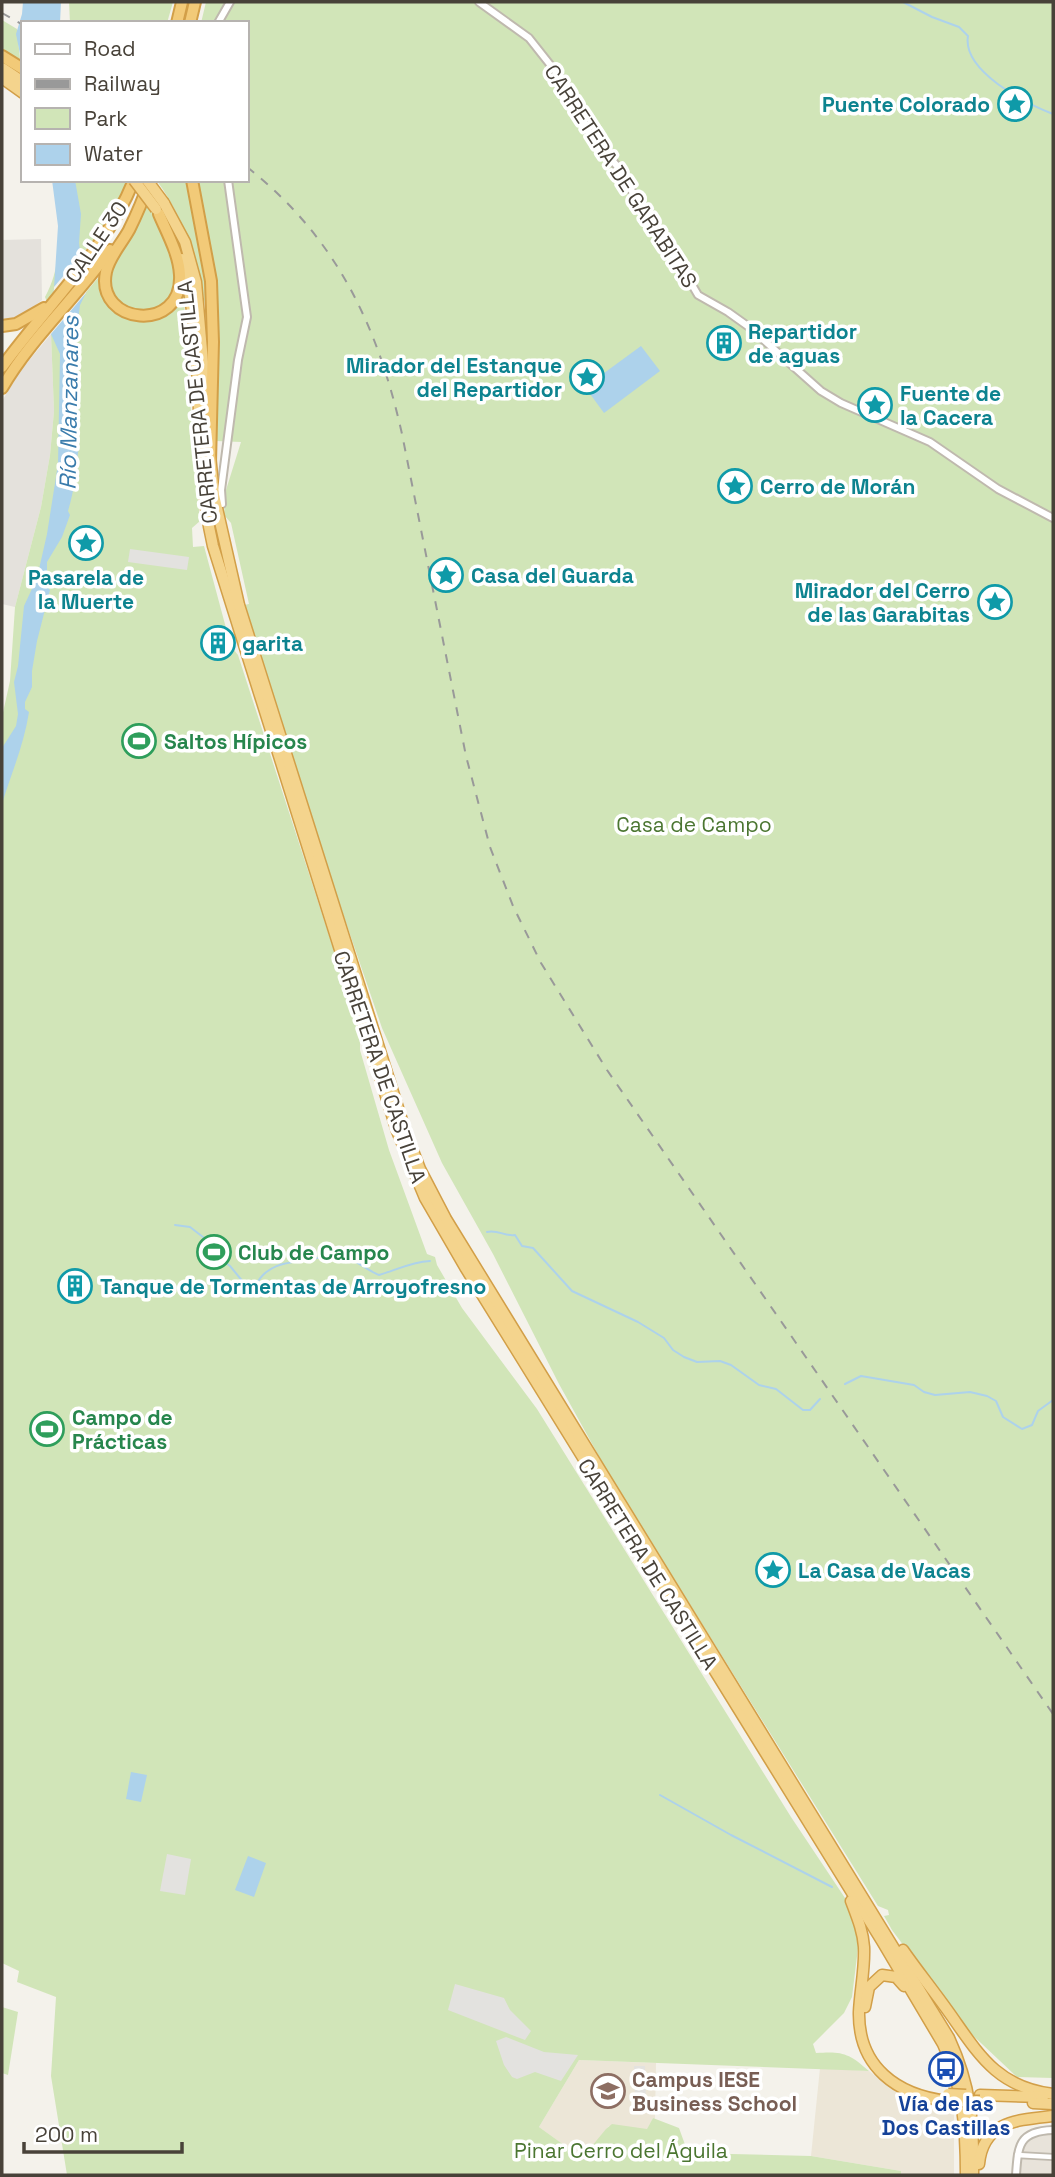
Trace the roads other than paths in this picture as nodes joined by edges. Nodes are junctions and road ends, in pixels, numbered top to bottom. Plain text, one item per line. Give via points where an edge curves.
1 (182, 2) edge
2 (195, 2) edge
3 (201, 2) edge
4 (230, 2) edge
5 (479, 2) edge
6 (177, 21) edge
7 (190, 21) edge
8 (197, 21) edge
9 (219, 21) edge
10 (4, 68) edge
11 (21, 82) edge
12 (2, 84) edge
13 (21, 92) edge
14 (21, 94) edge
15 (133, 182) edge
16 (136, 182) edge
17 (148, 182) edge
18 (148, 182) edge
19 (150, 182) edge
20 (191, 182) edge
21 (228, 182) edge
22 (160, 208) junction
23 (52, 303) junction
24 (2, 326) edge
25 (2, 367) edge
26 (2, 388) edge
27 (211, 462) junction
28 (222, 504) dead end
29 (1053, 518) edge
30 (442, 1221) junction
31 (468, 1264) junction
32 (816, 1836) junction
33 (852, 1878) junction
34 (943, 2044) junction
35 (1053, 2096) edge
36 (947, 2097) junction
37 (980, 2098) junction
38 (1053, 2104) edge
39 (1053, 2116) edge
40 (1053, 2130) edge
41 (1017, 2155) junction
42 (1053, 2157) edge
43 (966, 2175) edge
44 (975, 2175) edge
45 (1016, 2175) edge

1 - 6 highway
2 - 7 highway
3 - 8 highway
4 - 9 street
5 - 29 street, CARRETERA DE GARABITAS via 529,38 567,86 587,130 622,172 698,295 749,327 821,391 930,442 998,489
10 - 11 highway
10 - 13 highway
12 - 14 highway
15 - 23 highway, CALLE 30 via 93,253
16 - 22 highway, CARRETERA DE CASTILLA, bridge
17 - 22 highway via 106,270 112,301 130,315 163,311 178,293 180,270
18 - 26 highway, CALLE 30 via 90,279
19 - 22 highway, CARRETERA DE CASTILLA, bridge
20 - 27 highway via 211,281
21 - 28 street via 247,317
22 - 27 highway, CARRETERA DE CASTILLA via 185,242 196,282
22 - 30 highway, CARRETERA DE CASTILLA via 190,290 213,546 397,1131 413,1173
23 - 24 highway via 16,324
23 - 25 highway, CALLE 30
27 - 30 highway, CARRETERA DE CASTILLA via 225,551 246,628 405,1130
30 - 31 highway, CARRETERA DE CASTILLA
31 - 32 highway, CARRETERA DE CASTILLA
31 - 33 highway, CARRETERA DE CASTILLA
32 - 34 highway, CARRETERA DE CASTILLA
32 - 36 highway via 862,1928 859,2022 868,2055 894,2084 921,2097
33 - 35 highway via 983,2059 1010,2081
33 - 44 highway, CARRETERA DE CASTILLA via 958,2058 972,2109
34 - 36 highway via 896,1977 882,1975 869,1987 865,2022 869,2043 884,2070 909,2087
34 - 43 highway, CARRETERA DE CASTILLA via 961,2096
35 - 37 highway
36 - 37 highway, bridge
37 - 38 highway
39 - 44 highway via 1006,2125 989,2134
40 - 41 street via 1027,2136
41 - 42 street
41 - 45 street

